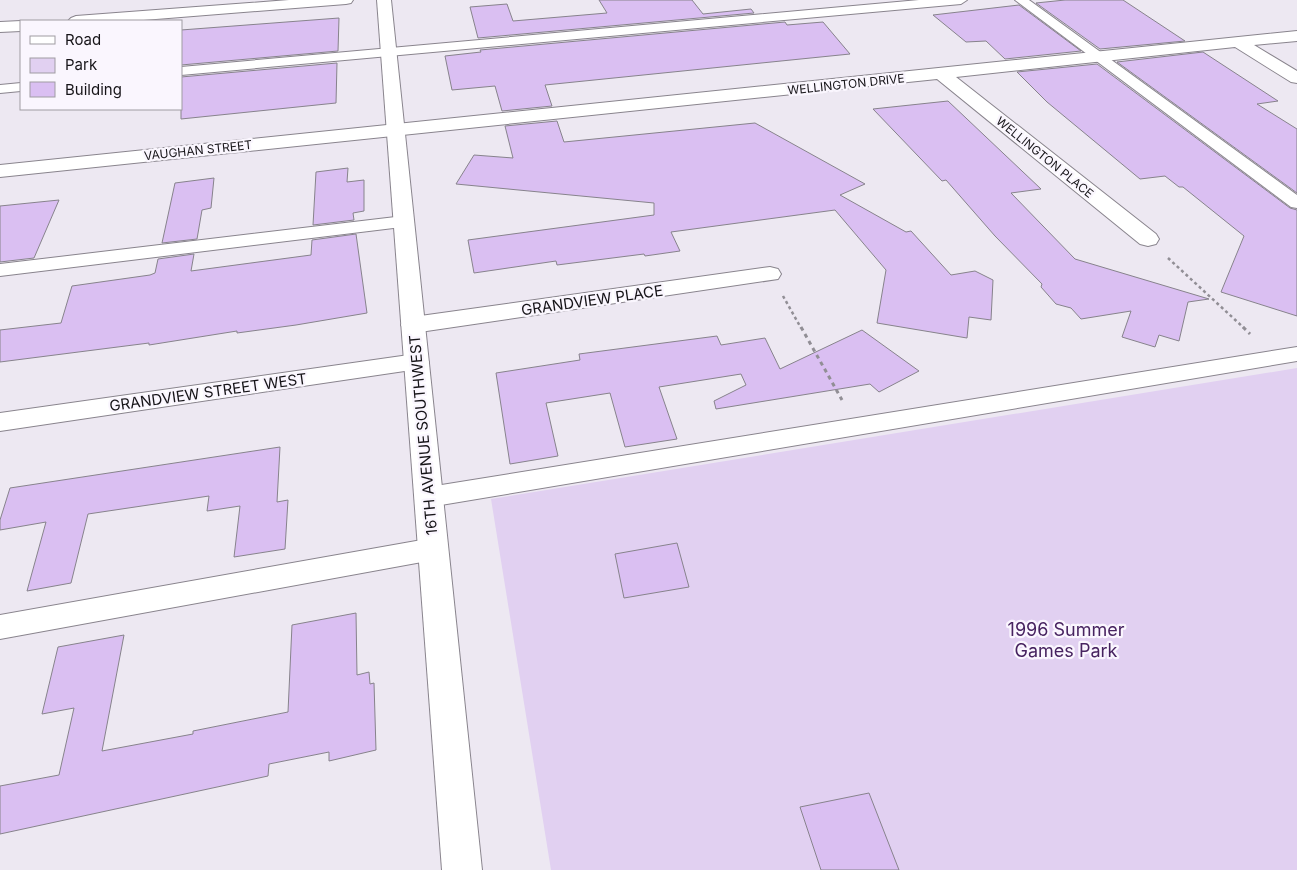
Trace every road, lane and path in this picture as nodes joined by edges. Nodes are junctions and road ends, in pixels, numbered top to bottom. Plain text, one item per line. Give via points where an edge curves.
1 (346, 0) edge
2 (384, 0) edge
3 (961, 0) edge
4 (1021, 0) edge
5 (89, 20) edge
6 (20, 26) edge
7 (0, 27) edge
8 (1297, 36) edge
9 (1239, 42) junction
10 (389, 52) junction
11 (1101, 58) junction
12 (182, 71) edge
13 (942, 74) junction
14 (1297, 78) edge
15 (20, 86) edge
16 (0, 88) edge
17 (396, 129) junction
18 (0, 171) edge
19 (1297, 203) edge
20 (404, 222) junction
21 (1148, 239) joint
22 (0, 270) edge
23 (770, 274) joint
24 (413, 325) junction
25 (1286, 356) edge
26 (416, 362) junction
27 (0, 422) edge
28 (857, 426) junction
29 (429, 497) junction
30 (433, 549) junction
31 (0, 627) edge
32 (462, 870) edge

1 - 5 street
2 - 10 street, 16TH AVENUE SOUTHWEST
3 - 10 lane
4 - 11 lane
6 - 7 street
8 - 9 street, WELLINGTON DRIVE
9 - 11 street, WELLINGTON DRIVE
9 - 14 street
10 - 12 lane
10 - 17 street, 16TH AVENUE SOUTHWEST
11 - 13 street, WELLINGTON DRIVE
11 - 19 lane
13 - 17 street, WELLINGTON DRIVE
13 - 21 street, WELLINGTON PLACE
15 - 16 lane
17 - 18 street, VAUGHAN STREET
17 - 20 street, 16TH AVENUE SOUTHWEST
20 - 22 lane
20 - 24 street, 16TH AVENUE SOUTHWEST
21 - 25 path
23 - 24 street, GRANDVIEW PLACE
23 - 28 path
24 - 26 street, 16TH AVENUE SOUTHWEST
25 - 28 lane
26 - 27 street, GRANDVIEW STREET WEST
26 - 29 street, 16TH AVENUE SOUTHWEST
28 - 29 lane
29 - 30 street, 16TH AVENUE SOUTHWEST
30 - 31 lane
30 - 32 street, 16TH AVENUE SOUTHWEST

